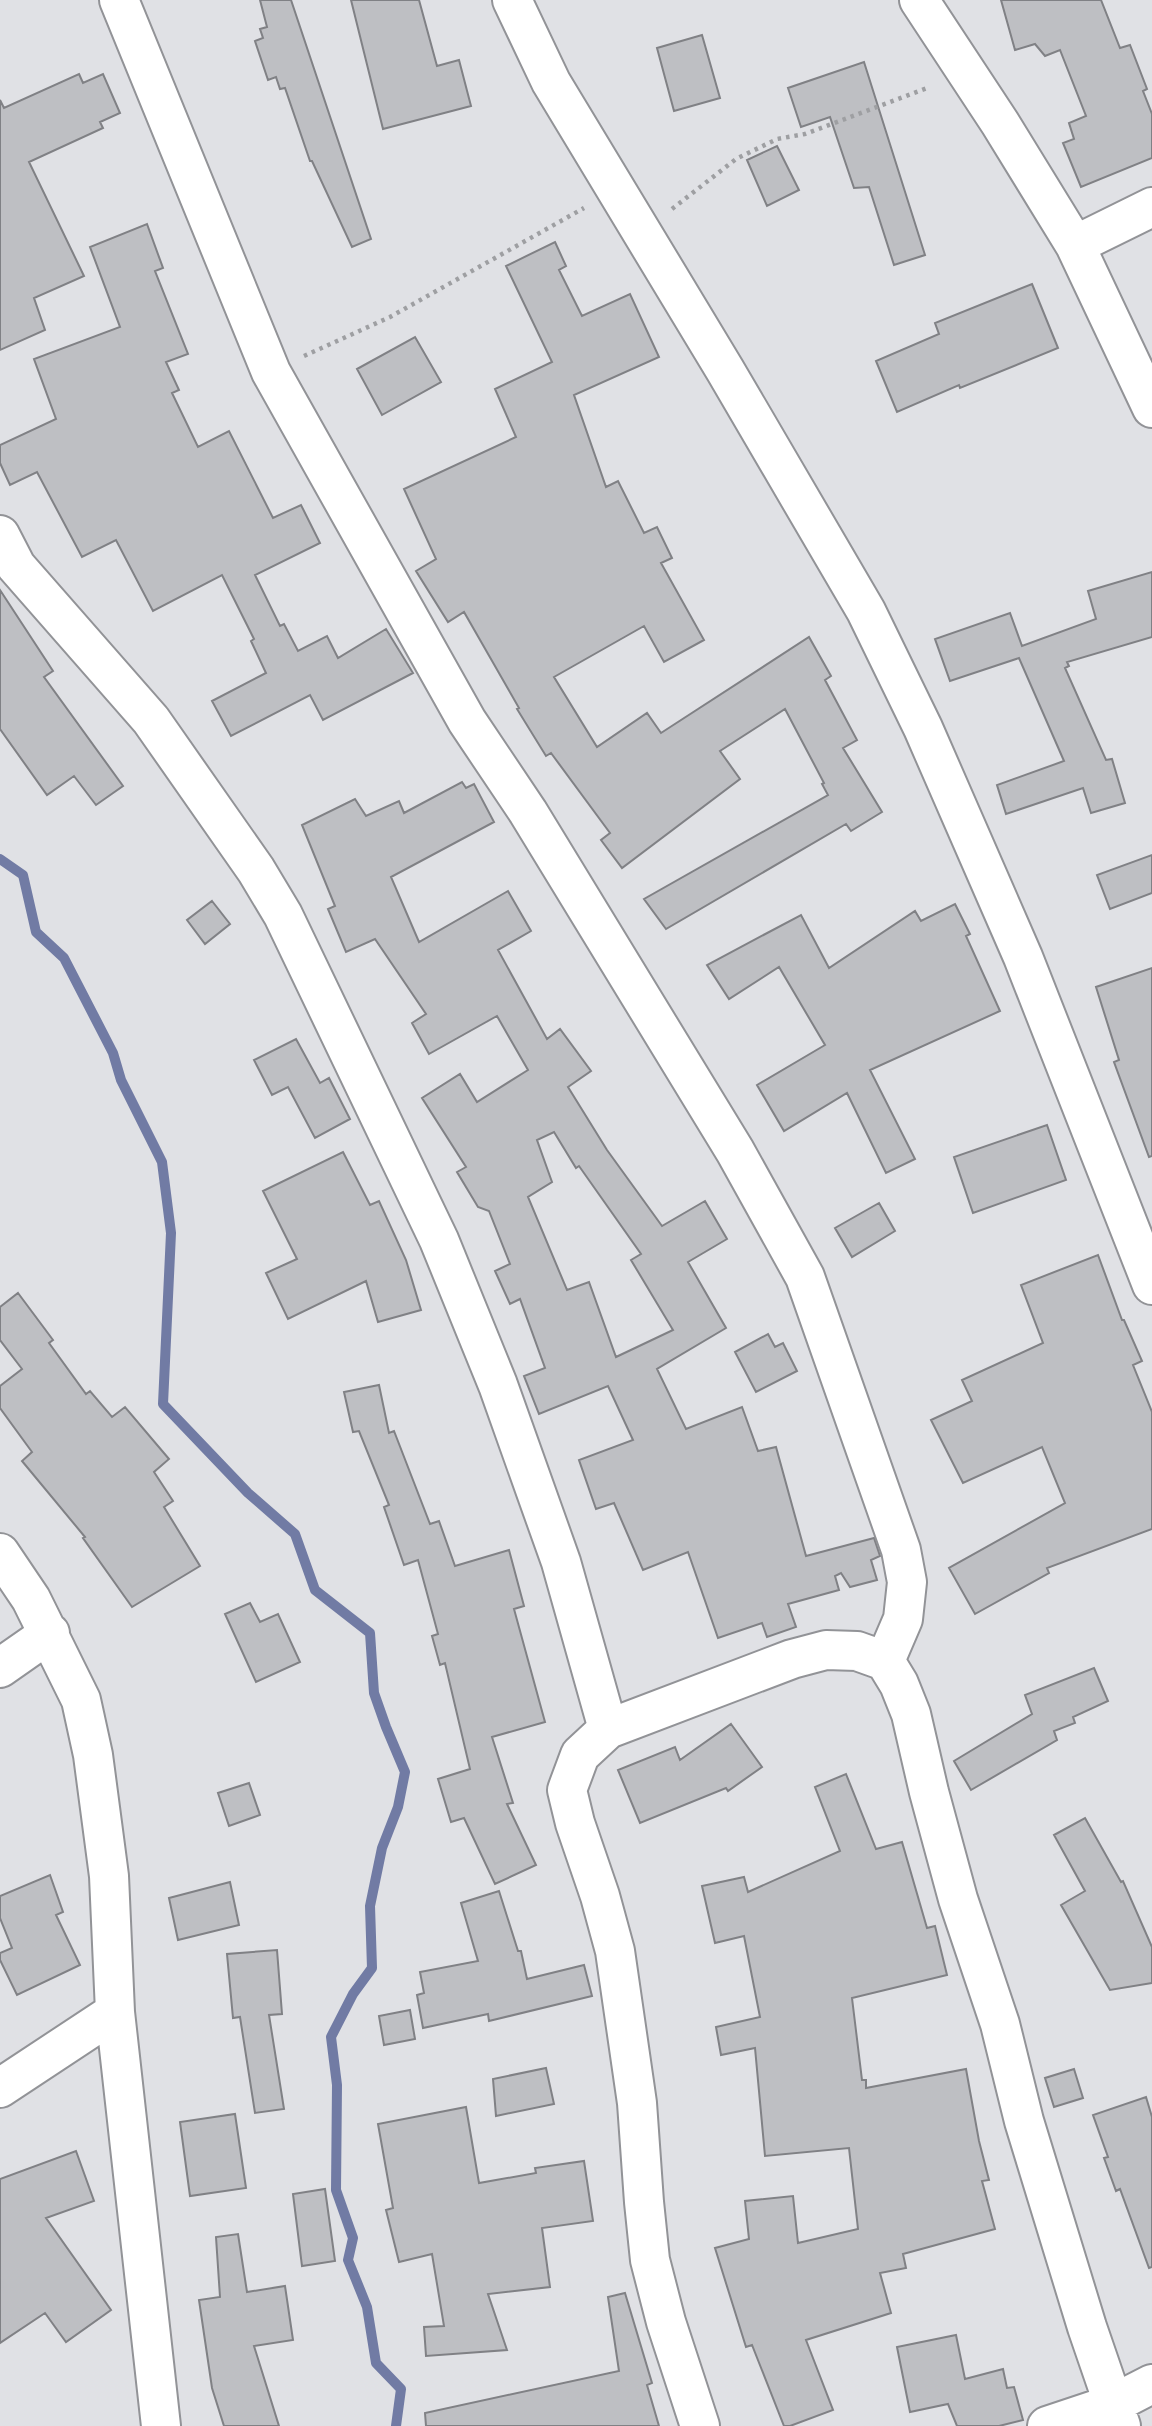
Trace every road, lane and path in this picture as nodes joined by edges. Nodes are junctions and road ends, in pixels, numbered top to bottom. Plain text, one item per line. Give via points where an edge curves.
1 (119, 0) edge
2 (512, 0) edge
3 (919, 0) edge
4 (968, 72) junction
5 (614, 189) junction
6 (1152, 206) edge
7 (641, 233) junction
8 (1075, 244) junction
9 (271, 372) junction
10 (1152, 408) edge
11 (0, 535) edge
12 (1152, 1285) edge
13 (0, 1553) edge
14 (50, 1633) junction
15 (885, 1661) junction
16 (0, 1668) edge
17 (608, 1729) junction
18 (115, 2012) junction
19 (0, 2088) edge
20 (1152, 2384) edge
21 (1117, 2415) edge
22 (160, 2426) edge
23 (700, 2426) edge
24 (1046, 2426) edge

1 - 9 street
2 - 5 street via 551,82
3 - 4 street
4 - 7 path via 805,134 777,139 736,159
4 - 8 street
5 - 7 street
5 - 9 path via 390,317
6 - 8 street
7 - 12 street via 866,611 906,693 1023,957
8 - 10 street
9 - 15 street via 467,721 528,812 735,1151 805,1277 901,1550 907,1582 903,1619
11 - 17 street via 16,566 151,720 283,915 439,1240 498,1385 561,1562
13 - 14 street
14 - 16 street
14 - 18 street via 81,1700 93,1755 109,1876
15 - 17 street via 857,1651 826,1650
15 - 21 street via 911,1714 958,1899
17 - 23 street via 580,1755 567,1790 615,1951 637,2103 650,2260
18 - 19 street
18 - 22 street
20 - 21 street
21 - 24 street

